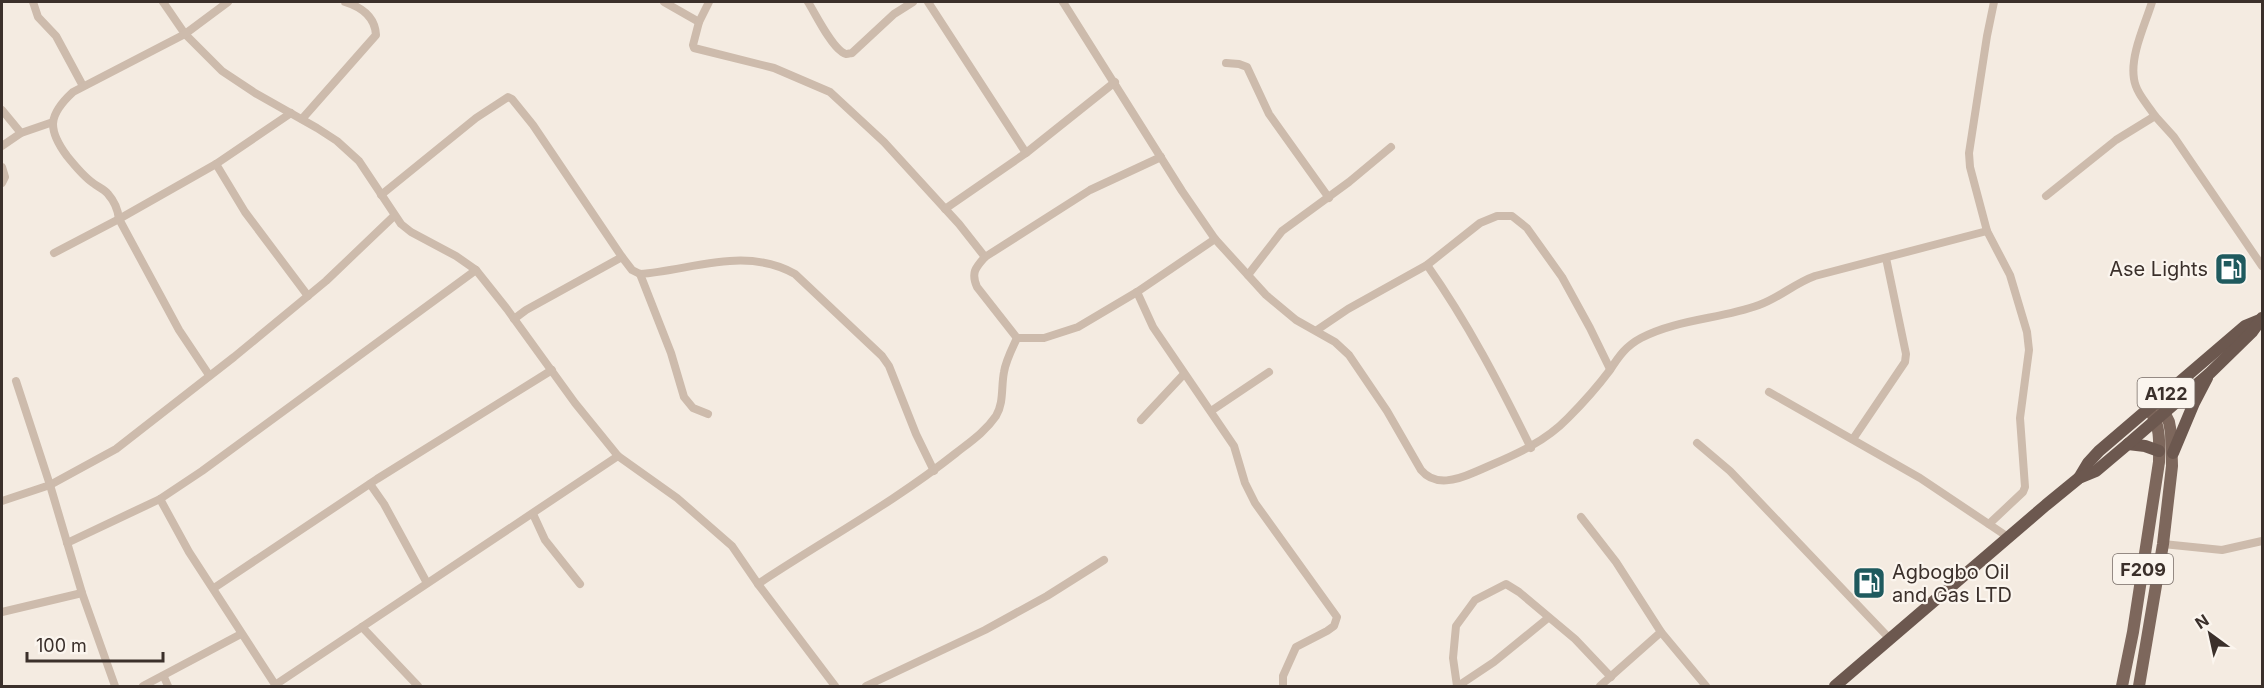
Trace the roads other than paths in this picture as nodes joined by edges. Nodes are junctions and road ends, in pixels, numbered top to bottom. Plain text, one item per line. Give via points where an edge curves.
1 (33, 2) edge
2 (163, 2) edge
3 (228, 2) edge
4 (345, 2) edge
5 (664, 2) edge
6 (709, 2) edge
7 (808, 2) edge
8 (913, 2) edge
9 (928, 2) edge
10 (1063, 2) edge
11 (1994, 2) edge
12 (2152, 2) edge
13 (699, 22) junction
14 (185, 34) junction
15 (1226, 63) dead end
16 (1115, 82) junction
17 (83, 86) junction
18 (2, 110) edge
19 (291, 113) junction
20 (2155, 116) junction
21 (302, 119) junction
22 (53, 122) junction
23 (21, 133) junction
24 (2, 146) edge
25 (1391, 147) dead end
26 (1026, 153) junction
27 (1161, 157) junction
28 (216, 164) junction
29 (2, 167) edge
30 (2, 183) edge
31 (381, 195) junction
32 (2046, 196) dead end
33 (1329, 198) junction
34 (945, 209) junction
35 (394, 216) junction
36 (119, 219) junction
37 (1987, 231) junction
38 (1215, 239) junction
39 (54, 253) dead end
40 (622, 257) junction
41 (985, 257) junction
42 (1886, 258) junction
43 (1427, 265) junction
44 (2262, 266) edge
45 (476, 270) junction
46 (640, 274) junction
47 (1248, 275) junction
48 (1137, 292) junction
49 (308, 296) junction
50 (514, 319) junction
51 (1317, 330) junction
52 (1017, 338) junction
53 (1610, 369) junction
54 (552, 370) junction
55 (1269, 372) dead end
56 (2210, 373) junction
57 (1184, 374) junction
58 (210, 375) junction
59 (16, 381) dead end
60 (1768, 392) dead end
61 (2156, 410) junction
62 (1211, 411) junction
63 (708, 414) dead end
64 (1141, 420) dead end
65 (1853, 439) junction
66 (1697, 443) dead end
67 (2128, 444) junction
68 (1531, 448) junction
69 (2159, 451) junction
70 (2173, 453) junction
71 (618, 456) junction
72 (934, 471) junction
73 (2079, 478) junction
74 (370, 484) junction
75 (50, 485) junction
76 (160, 499) junction
77 (2, 501) edge
78 (533, 514) junction
79 (1581, 517) dead end
80 (1989, 524) junction
81 (2008, 537) junction
82 (2262, 541) edge
83 (67, 543) junction
84 (2163, 544) junction
85 (1104, 560) dead end
86 (427, 583) junction
87 (580, 584) dead end
88 (758, 584) junction
89 (214, 588) junction
90 (82, 593) junction
91 (2, 612) edge
92 (1548, 618) junction
93 (362, 627) junction
94 (1660, 632) junction
95 (241, 634) junction
96 (1890, 639) junction
97 (164, 677) junction
98 (1611, 677) junction
99 (275, 686) edge
100 (115, 687) edge
101 (143, 687) edge
102 (168, 687) edge
103 (418, 687) edge
104 (834, 687) edge
105 (866, 687) edge
106 (1283, 687) edge
107 (1457, 687) edge
108 (1600, 687) edge
109 (1706, 687) edge
110 (1835, 687) edge
111 (2122, 687) edge
112 (2139, 687) edge

1 - 17 street via 38,17 56,36
2 - 14 street
3 - 14 street
4 - 21 street via 364,10 373,22 375,35
5 - 13 street
6 - 13 street
7 - 8 street via 834,43 846,54
9 - 26 street
10 - 16 street
11 - 37 street via 1969,153
12 - 20 street via 2136,55 2134,80
13 - 34 street via 694,48 774,68 830,92 884,142
14 - 17 street
14 - 19 street via 222,71
15 - 33 street via 1247,67 1269,114
16 - 26 street
16 - 27 street
17 - 22 street via 61,104
18 - 23 street
19 - 21 street
19 - 28 street
20 - 32 street via 2116,140
20 - 44 street
21 - 31 street via 337,141 359,161
22 - 23 street
22 - 36 street via 59,144 78,170 107,192
23 - 24 street
25 - 33 street
26 - 34 street
27 - 38 street
27 - 41 street via 1090,190
28 - 36 street
28 - 49 street via 245,212
29 - 30 street
31 - 35 street
31 - 40 street via 476,118 512,99
33 - 47 street via 1282,231
34 - 41 street
35 - 45 street via 411,232
35 - 49 street
36 - 39 street
36 - 58 street via 179,330
37 - 42 street
37 - 80 street via 2010,275 2030,350 2020,418 2025,487
38 - 47 street
38 - 48 street
40 - 46 street
40 - 50 street
41 - 52 street via 973,277
42 - 53 street via 1815,276 1759,305 1653,333 1629,345
42 - 65 street via 1905,362
43 - 51 street
43 - 53 street via 1480,223 1497,216 1512,216 1527,228 1563,278
43 - 68 street via 1471,332
45 - 50 street
45 - 76 street
46 - 63 street via 684,398 693,408
46 - 72 street via 723,260 780,265 795,273 882,356
47 - 51 street via 1296,320
48 - 52 street via 1059,335 1034,340
48 - 57 street via 1153,327
49 - 58 street
50 - 54 street
51 - 68 street via 1349,355 1426,476 1436,480 1460,478
52 - 72 street via 1006,361 997,414 974,440
53 - 68 street via 1568,418
54 - 71 street
54 - 74 street
55 - 62 street
56 - 61 highway, A122
56 - 61 highway, A122 via 2262,318 2245,326
56 - 70 highway
57 - 62 street
57 - 64 street
58 - 75 street via 116,449
59 - 75 street
60 - 65 street
61 - 67 highway, A122
61 - 69 main road
61 - 70 main road via 2171,433
61 - 73 highway, A122 via 2088,463
62 - 106 street via 1234,446 1245,483 1256,503 1337,617 1334,626 1296,647 1283,676
65 - 80 street
66 - 96 street via 1730,471
67 - 69 highway
67 - 73 highway, A122 via 2096,471
69 - 111 main road, F209
70 - 84 main road, F209
71 - 78 street
71 - 88 street via 677,498 732,546
72 - 88 street
73 - 81 highway, A122
74 - 86 street
74 - 89 street
75 - 77 street
75 - 83 street
76 - 83 street
76 - 89 street
78 - 86 street
78 - 87 street via 545,540
79 - 94 street via 1616,562
80 - 81 street
81 - 96 highway, A122
82 - 84 street via 2222,550
83 - 90 street
84 - 112 main road, F209
85 - 105 street via 994,626
86 - 93 street
88 - 104 street
89 - 95 street
90 - 91 street
90 - 100 street
92 - 98 street via 1575,639
92 - 107 street
92 - 107 street via 1509,585 1475,600 1456,626 1453,658
93 - 99 street
93 - 103 street
94 - 98 street
94 - 109 street
95 - 97 street
95 - 99 street
96 - 110 highway, A122
97 - 101 street
97 - 102 street
98 - 108 street

